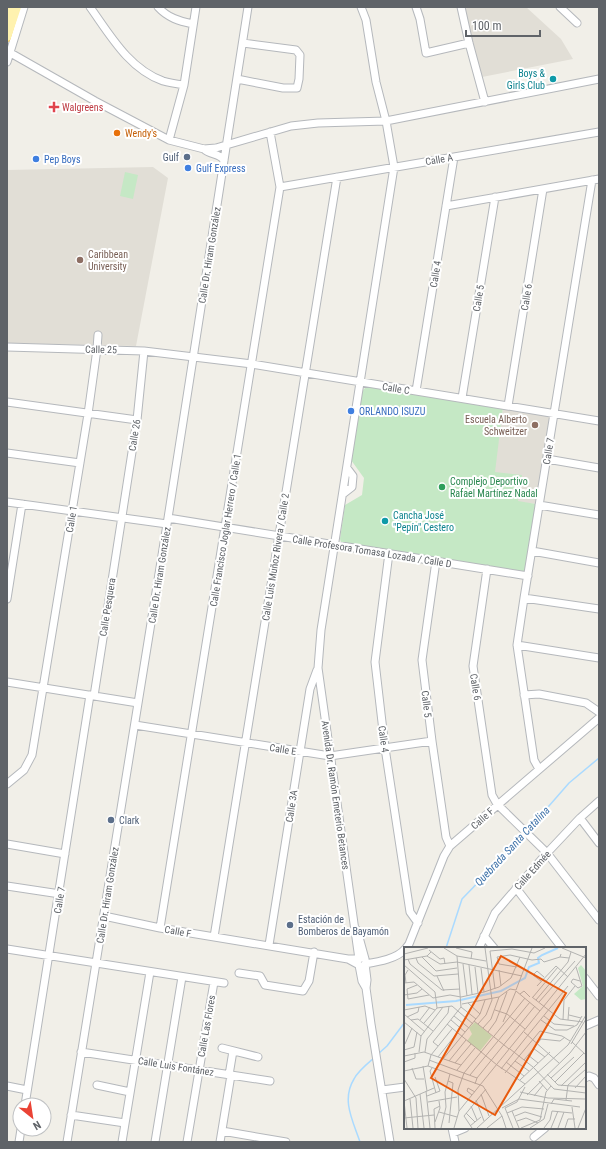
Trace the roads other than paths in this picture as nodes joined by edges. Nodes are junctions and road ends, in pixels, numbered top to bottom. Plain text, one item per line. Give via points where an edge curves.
1 (11, 7) edge
2 (17, 7) edge
3 (24, 7) edge
4 (90, 7) edge
5 (158, 7) edge
6 (196, 7) edge
7 (248, 7) edge
8 (360, 7) edge
9 (416, 7) edge
10 (461, 7) edge
11 (560, 7) edge
12 (7, 19) edge
13 (577, 23) dead end
14 (193, 24) junction
15 (7, 37) edge
16 (243, 43) junction
17 (469, 43) junction
18 (8, 52) edge
19 (7, 62) edge
20 (237, 79) junction
21 (599, 79) edge
22 (184, 85) junction
23 (485, 102) junction
24 (386, 121) junction
25 (270, 132) junction
26 (599, 132) edge
27 (169, 140) junction
28 (226, 145) junction
29 (204, 149) junction
30 (454, 157) junction
31 (224, 160) junction
32 (394, 167) junction
33 (337, 177) junction
34 (596, 180) edge
35 (280, 187) junction
36 (543, 189) junction
37 (495, 197) junction
38 (446, 206) junction
39 (98, 335) dead end
40 (7, 347) edge
41 (97, 349) junction
42 (144, 351) junction
43 (194, 356) junction
44 (252, 364) junction
45 (305, 372) junction
46 (360, 382) junction
47 (416, 391) junction
48 (462, 398) junction
49 (7, 402) edge
50 (508, 406) junction
51 (554, 413) junction
52 (88, 414) junction
53 (137, 420) junction
54 (599, 420) edge
55 (7, 453) edge
56 (547, 459) junction
57 (80, 463) junction
58 (599, 468) edge
59 (7, 502) edge
60 (22, 504) junction
61 (539, 505) junction
62 (72, 511) junction
63 (599, 515) edge
64 (121, 518) junction
65 (168, 521) junction
66 (225, 527) junction
67 (279, 536) junction
68 (334, 545) junction
69 (532, 552) junction
70 (390, 553) junction
71 (10, 555) edge
72 (436, 561) junction
73 (599, 563) edge
74 (487, 569) junction
75 (528, 576) junction
76 (524, 598) junction
77 (7, 599) edge
78 (599, 609) edge
79 (517, 645) junction
80 (599, 658) edge
81 (318, 668) junction
82 (7, 682) edge
83 (44, 688) junction
84 (524, 694) junction
85 (92, 696) junction
86 (138, 703) junction
87 (599, 712) edge
88 (599, 718) edge
89 (135, 725) junction
90 (192, 734) junction
91 (432, 741) junction
92 (245, 743) junction
93 (385, 748) junction
94 (300, 751) junction
95 (330, 756) junction
96 (539, 769) junction
97 (7, 784) edge
98 (599, 801) edge
99 (497, 804) junction
100 (580, 818) junction
101 (599, 843) edge
102 (7, 844) edge
103 (450, 846) junction
104 (547, 853) junction
105 (65, 854) junction
106 (7, 886) edge
107 (516, 888) junction
108 (60, 894) junction
109 (104, 916) junction
110 (599, 920) edge
111 (418, 923) junction
112 (160, 928) junction
113 (484, 936) junction
114 (214, 937) junction
115 (269, 945) junction
116 (406, 947) edge
117 (479, 947) edge
118 (493, 947) edge
119 (561, 947) edge
120 (7, 949) edge
121 (404, 949) edge
122 (314, 952) junction
123 (50, 956) junction
124 (363, 961) junction
125 (96, 963) junction
126 (150, 972) junction
127 (239, 974) dead end
128 (182, 977) junction
129 (586, 979) edge
130 (214, 982) junction
131 (224, 984) dead end
132 (599, 996) edge
133 (599, 1020) edge
134 (586, 1026) edge
135 (222, 1048) dead end
136 (233, 1051) junction
137 (82, 1052) junction
138 (258, 1057) dead end
139 (135, 1060) junction
140 (167, 1065) junction
141 (199, 1070) junction
142 (230, 1075) junction
143 (586, 1078) edge
144 (270, 1081) dead end
145 (599, 1085) edge
146 (7, 1086) edge
147 (97, 1086) dead end
148 (404, 1087) edge
149 (27, 1090) junction
150 (382, 1090) junction
151 (130, 1092) junction
152 (26, 1097) edge
153 (71, 1115) junction
154 (125, 1123) junction
155 (544, 1129) edge
156 (453, 1131) edge
157 (222, 1132) junction
158 (534, 1136) dead end
159 (67, 1142) edge
160 (122, 1142) edge
161 (155, 1142) edge
162 (187, 1142) edge
163 (220, 1142) edge
164 (286, 1142) edge
165 (390, 1142) edge
166 (455, 1142) edge

1 - 12 main road
2 - 15 main road
3 - 18 street
4 - 22 street via 126,56 145,73 163,81
5 - 14 street via 176,20
6 - 14 street
7 - 16 street, Calle Dr. Hiram González
8 - 24 street via 366,20 376,82
9 - 17 street via 426,53
10 - 17 street
11 - 13 street
14 - 22 street
16 - 20 street, Calle Dr. Hiram González
16 - 20 street via 296,50 300,55 299,79 297,88 283,88
17 - 23 street
18 - 19 street
18 - 27 street
20 - 28 street, Calle Dr. Hiram González
21 - 23 street
22 - 27 street
23 - 24 street
24 - 25 street via 318,123 290,126
24 - 32 street
25 - 28 street
25 - 35 street, Calle Francisco Joglar Herrero / Calle 1
26 - 30 street, Calle A
27 - 29 street
28 - 29 street
28 - 31 street, Calle Dr. Hiram González
29 - 31 street
30 - 32 street, Calle A
30 - 38 street, Calle 4
31 - 43 street, Calle Dr. Hiram González
32 - 33 street, Calle A
32 - 46 street
33 - 35 street, Calle A
33 - 45 street, Calle Luis Muñoz Rivera / Calle 2
34 - 36 street
34 - 51 street, Calle 7
35 - 44 street, Calle Francisco Joglar Herrero / Calle 1
36 - 37 street
36 - 50 street, Calle 6
37 - 38 street
37 - 48 street, Calle 5
38 - 47 street, Calle 4
39 - 41 street, Calle 1
40 - 41 street, Calle 25
41 - 42 street, Calle 25
41 - 52 street, Calle 1
42 - 43 street, Calle 25
42 - 53 street, Calle 26
43 - 44 street, Calle C
43 - 65 street, Calle Dr. Hiram González
44 - 45 street, Calle C
44 - 66 street, Calle Francisco Joglar Herrero / Calle 1
45 - 46 street, Calle C
45 - 67 street, Calle Luis Muñoz Rivera / Calle 2
46 - 47 street, Calle C
46 - 68 street via 347,468 353,476 352,487 342,494
47 - 48 street, Calle C
48 - 50 street, Calle C
49 - 52 street
50 - 51 street, Calle C
51 - 54 street, Calle C
51 - 56 street, Calle 7
52 - 53 street
52 - 57 street, Calle 1
53 - 64 street, Calle 26
55 - 57 street
56 - 58 street
56 - 61 street, Calle 7
57 - 62 street, Calle 1
59 - 60 street, Calle Profesora Tomasa Lozada / Calle D
60 - 62 street, Calle Profesora Tomasa Lozada / Calle D
60 - 71 street
61 - 63 street
61 - 69 street, Calle 7
62 - 64 street, Calle Profesora Tomasa Lozada / Calle D
62 - 83 street, Calle 1
64 - 65 street, Calle Profesora Tomasa Lozada / Calle D
64 - 85 street, Calle Pesquera
65 - 66 street, Calle Profesora Tomasa Lozada / Calle D
65 - 86 street, Calle Dr. Hiram González
66 - 67 street, Calle Profesora Tomasa Lozada / Calle D
66 - 90 street, Calle Francisco Joglar Herrero / Calle 1
67 - 68 street, Calle Profesora Tomasa Lozada / Calle D
67 - 92 street, Calle Luis Muñoz Rivera / Calle 2
68 - 70 street, Calle Profesora Tomasa Lozada / Calle D
68 - 81 street via 320,630
69 - 73 street
69 - 75 street, Calle 7
70 - 72 street, Calle Profesora Tomasa Lozada / Calle D
70 - 93 street, Calle 4 via 375,662
71 - 77 street
72 - 74 street, Calle Profesora Tomasa Lozada / Calle D
72 - 91 street, Calle 5 via 422,660
74 - 75 street, Calle Profesora Tomasa Lozada / Calle D
74 - 99 street, Calle 6 via 473,666 492,795
75 - 76 street, Calle 7
76 - 78 street
76 - 79 street, Calle 7
79 - 80 street
79 - 84 street, Calle 7
81 - 94 street, Calle 3A via 310,689
81 - 95 street, Avenida Dr. Ramón Emeterio Betances
82 - 83 street
83 - 85 street
83 - 97 street, Calle 1 via 32,755 24,770
84 - 87 street via 539,694 586,703
84 - 96 street, Calle 7 via 534,760
85 - 86 street
85 - 105 street, Calle 7
86 - 89 street, Calle Dr. Hiram González
88 - 96 street, Calle F
89 - 90 street, Calle E
89 - 109 street, Calle Dr. Hiram González
90 - 92 street, Calle E
90 - 112 street, Calle Francisco Joglar Herrero / Calle 1
91 - 93 street, Calle E
91 - 103 street, Calle 5 via 446,837
92 - 94 street, Calle E
92 - 114 street, Calle Luis Muñoz Rivera / Calle 2
93 - 95 street, Calle E
93 - 111 street, Calle 4 via 410,912
94 - 95 street, Calle E
94 - 115 street, Calle 3A
95 - 124 street, Avenida Dr. Ramón Emeterio Betances
96 - 99 street, Calle F
98 - 100 street, Calle Edmée
99 - 103 street, Calle F
99 - 104 street
100 - 101 street
100 - 104 street, Calle Edmée
102 - 105 street
103 - 111 street, Calle F
104 - 107 street, Calle Edmée
104 - 110 street
105 - 108 street, Calle 7
106 - 108 street
107 - 113 street, Calle Edmée via 495,912
107 - 119 street
108 - 123 street, Calle 7
109 - 112 street, Calle F
109 - 125 street, Calle Dr. Hiram González
111 - 116 street, Calle F
112 - 114 street, Calle F
113 - 117 street, Calle Edmée
113 - 118 street
114 - 115 street, Calle F
115 - 122 street, Calle F
120 - 123 street
121 - 124 street, Calle F via 394,957
122 - 124 street, Calle F
122 - 127 street via 309,981 303,991 265,985 260,976
123 - 125 street
123 - 149 street, Calle 7
124 - 150 street, Avenida Dr. Ramón Emeterio Betances via 362,981 366,988
125 - 126 street
125 - 137 street, Calle Dr. Hiram González
126 - 128 street
126 - 139 street
128 - 130 street
128 - 140 street
129 - 132 street
130 - 131 street
130 - 141 street, Calle Las Flores
133 - 134 street
135 - 136 street
136 - 138 street
136 - 142 street
137 - 139 street, Calle Luis Fontánez
137 - 153 street, Calle Dr. Hiram González
139 - 140 street, Calle Luis Fontánez
139 - 151 street
140 - 141 street, Calle Luis Fontánez
140 - 161 street
141 - 142 street, Calle Luis Fontánez
141 - 162 street, Calle Las Flores
142 - 144 street, Calle Luis Fontánez
142 - 157 street
143 - 145 street via 594,1078
146 - 149 street
147 - 151 street
148 - 150 street
149 - 152 street, Calle 7
150 - 165 street, Avenida Dr. Ramón Emeterio Betances
151 - 154 street
153 - 154 street
153 - 159 street, Calle Dr. Hiram González
154 - 160 street
155 - 158 street
156 - 166 street
157 - 163 street
157 - 164 street

